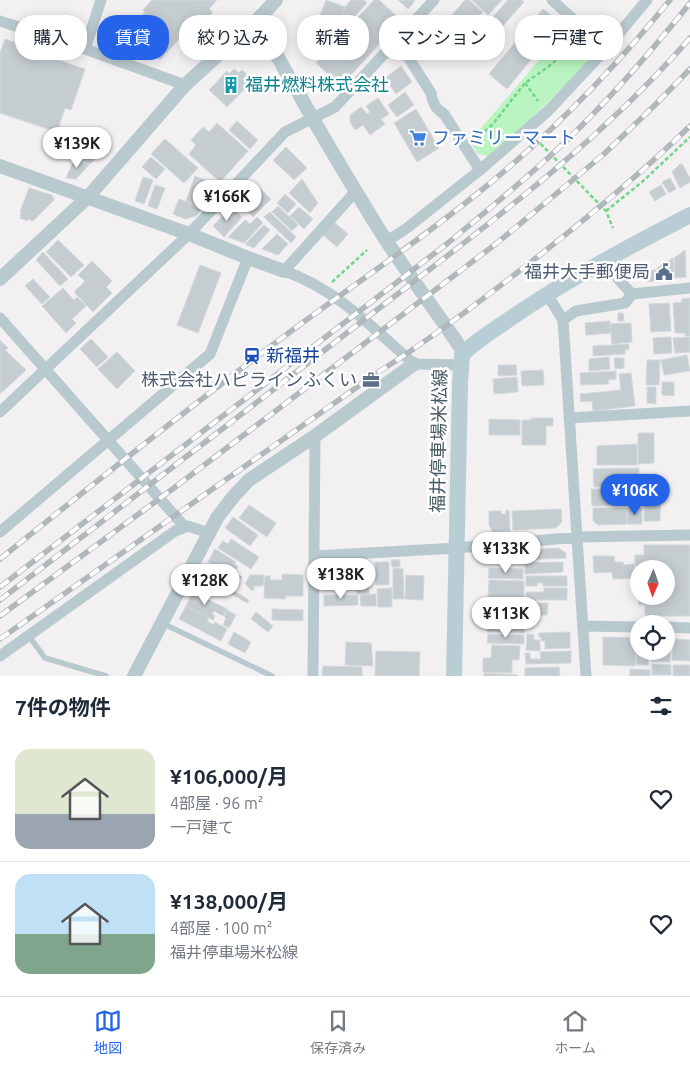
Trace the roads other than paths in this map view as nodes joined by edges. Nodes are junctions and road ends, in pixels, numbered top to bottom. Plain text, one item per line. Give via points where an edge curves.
1 (101, 0) edge
2 (276, 0) edge
3 (434, 0) edge
4 (552, 0) edge
5 (647, 0) edge
6 (263, 14) junction
7 (421, 15) edge
8 (569, 15) edge
9 (0, 21) edge
10 (15, 26) edge
11 (623, 29) edge
12 (87, 43) edge
13 (87, 50) edge
14 (380, 60) edge
15 (410, 60) edge
16 (596, 60) edge
17 (185, 85) junction
18 (313, 119) junction
19 (0, 166) edge
20 (480, 170) junction
21 (356, 191) junction
22 (88, 197) junction
23 (690, 215) edge
24 (189, 234) junction
25 (387, 242) junction
26 (248, 258) junction
27 (606, 259) junction
28 (284, 271) junction
29 (0, 279) edge
30 (690, 288) edge
31 (547, 294) junction
32 (632, 294) junction
33 (0, 318) edge
34 (563, 320) junction
35 (462, 359) junction
36 (414, 364) junction
37 (45, 370) junction
38 (690, 411) edge
39 (0, 412) edge
40 (569, 418) junction
41 (315, 436) junction
42 (108, 439) junction
43 (184, 526) junction
44 (1, 529) edge
45 (209, 533) junction
46 (690, 535) edge
47 (578, 537) junction
48 (457, 548) junction
49 (314, 556) junction
50 (162, 623) junction
51 (583, 626) junction
52 (630, 627) edge
53 (675, 627) edge
54 (690, 628) edge
55 (28, 635) junction
56 (0, 656) edge
57 (106, 676) edge
58 (134, 676) edge
59 (272, 676) edge
60 (312, 676) edge
61 (454, 676) edge
62 (586, 676) edge

1 - 12 street
2 - 6 street
3 - 7 street
4 - 8 street
5 - 11 street
6 - 17 street
6 - 18 street via 272,44
9 - 10 street
13 - 17 street
14 - 18 street via 335,107
15 - 20 street via 431,92 432,100
16 - 20 street via 527,130
17 - 22 street
18 - 21 street
18 - 24 street via 286,132
19 - 22 street
20 - 25 street
21 - 25 street
21 - 28 street
22 - 24 street
22 - 29 street
23 - 27 main road, 福井停車場米松線
24 - 26 street
24 - 37 street
25 - 35 street via 441,317
26 - 28 street
26 - 42 street via 210,354
27 - 31 main road, 福井停車場米松線
27 - 32 street
28 - 36 street via 324,290
30 - 32 street
31 - 34 street
31 - 35 main road, 福井停車場米松線
32 - 34 street via 625,303 576,311
33 - 37 street
34 - 40 street
35 - 36 street
35 - 48 main road, 福井停車場米松線
36 - 41 street
37 - 39 street
37 - 42 street
38 - 40 street
40 - 47 street
41 - 45 street via 249,480 222,511
41 - 49 street
42 - 43 street
42 - 44 street
43 - 45 street
43 - 55 street
45 - 50 street
46 - 47 street
47 - 48 street
47 - 51 street
48 - 49 street
48 - 61 main road, 福井停車場米松線
49 - 60 street
50 - 58 street
50 - 59 lane
51 - 52 street
51 - 62 street
53 - 54 street
55 - 56 street
55 - 57 lane via 45,658

